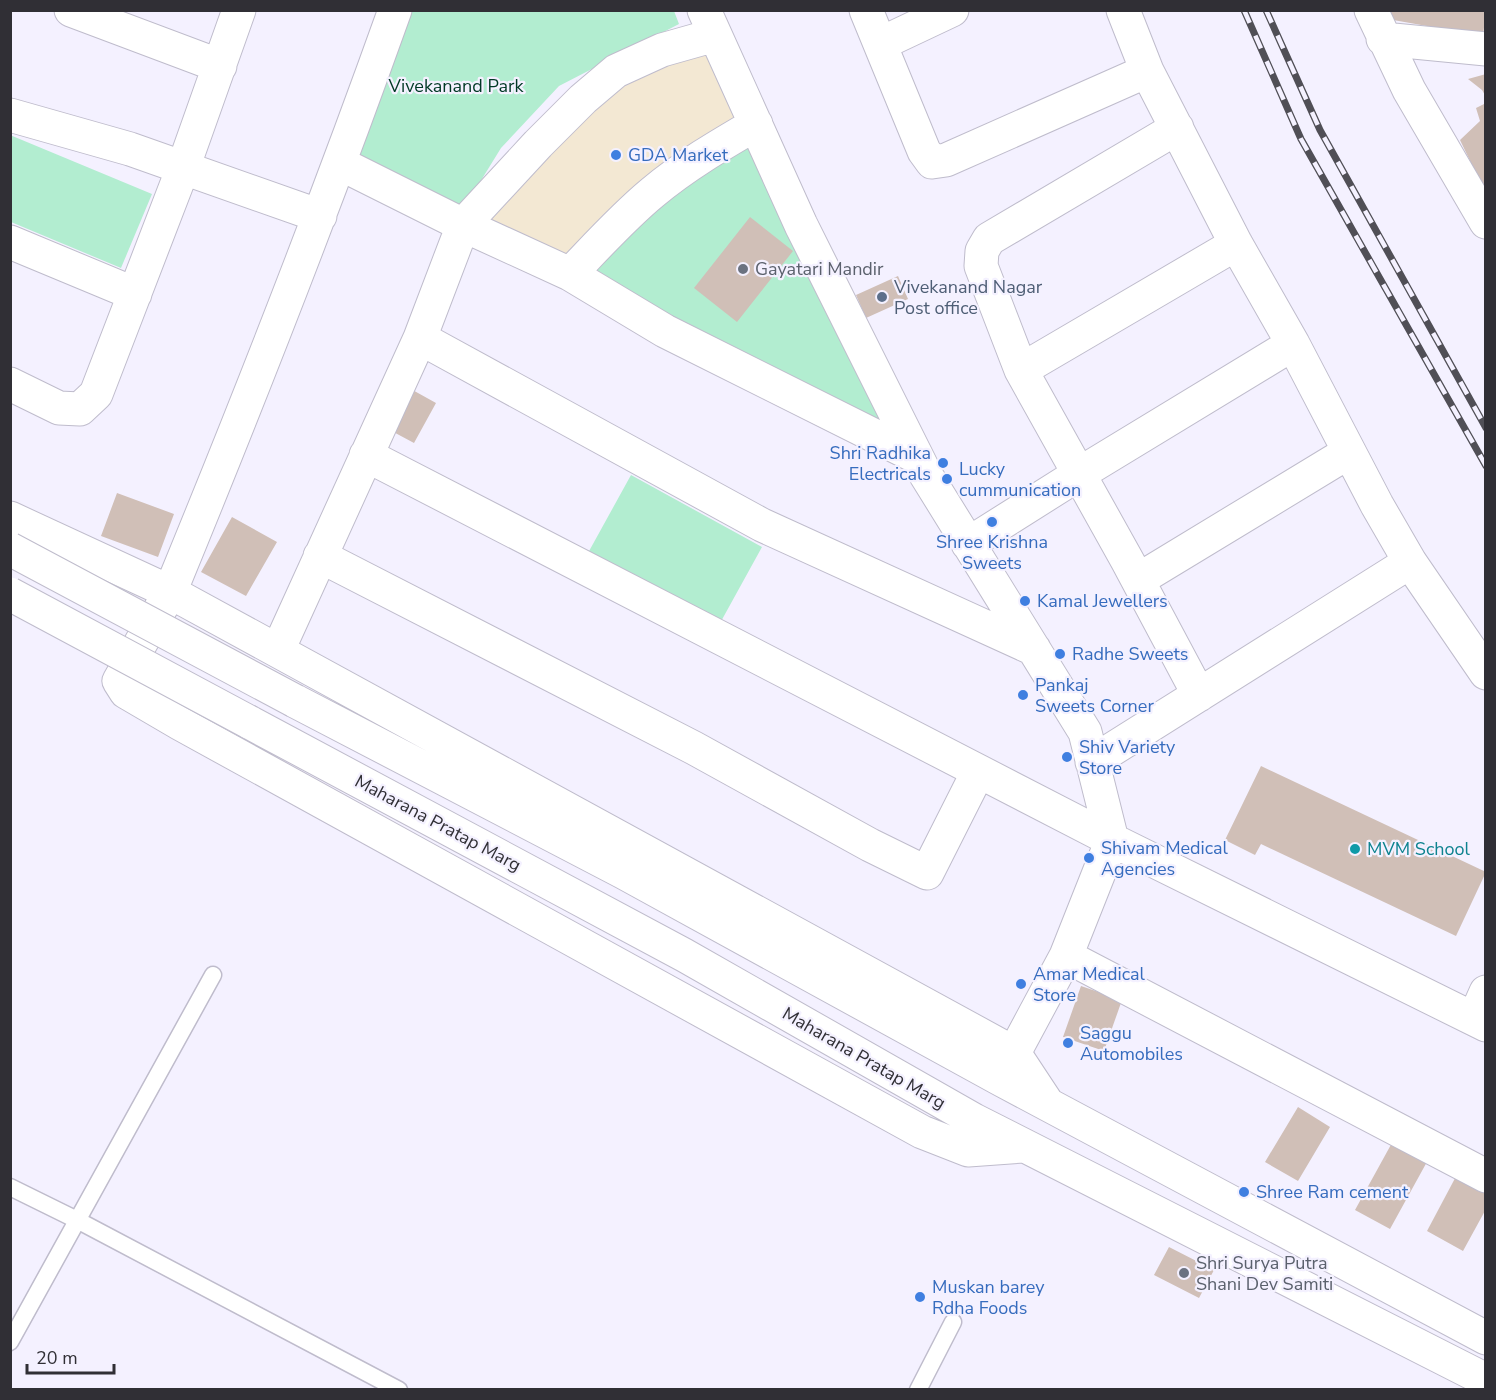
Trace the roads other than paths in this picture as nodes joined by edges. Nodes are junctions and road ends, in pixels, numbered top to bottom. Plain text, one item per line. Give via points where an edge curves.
1 (71, 10) edge
2 (239, 10) edge
3 (395, 10) edge
4 (866, 10) edge
5 (952, 10) edge
6 (1123, 10) edge
7 (710, 23) edge
8 (1377, 25) edge
9 (880, 44) junction
10 (1485, 49) edge
11 (220, 66) junction
12 (1148, 70) junction
13 (10, 115) edge
14 (756, 124) junction
15 (1177, 128) junction
16 (340, 164) junction
17 (183, 168) junction
18 (320, 216) junction
19 (1485, 222) edge
20 (463, 225) junction
21 (10, 243) edge
22 (1236, 244) junction
23 (570, 274) junction
24 (135, 294) junction
25 (420, 338) junction
26 (1293, 344) junction
27 (1021, 370) junction
28 (10, 384) edge
29 (1349, 452) junction
30 (366, 455) junction
31 (917, 457) junction
32 (1079, 474) junction
33 (10, 518) edge
34 (968, 544) junction
35 (10, 549) edge
36 (320, 556) junction
37 (1410, 562) junction
38 (1138, 580) junction
39 (170, 592) junction
40 (10, 594) edge
41 (1034, 649) junction
42 (278, 650) junction
43 (1485, 673) edge
44 (1199, 695) junction
45 (1092, 762) junction
46 (978, 772) junction
47 (1112, 840) junction
48 (1066, 956) junction
49 (213, 975) dead end
50 (1482, 1012) edge
51 (1014, 1053) junction
52 (1047, 1103) junction
53 (1023, 1146) junction
54 (1485, 1176) edge
55 (10, 1187) edge
56 (77, 1220) junction
57 (953, 1323) dead end
58 (1485, 1338) edge
59 (10, 1342) edge
60 (1485, 1380) edge
61 (399, 1389) edge
62 (918, 1389) edge

1 - 11 street
2 - 11 street
3 - 16 street
4 - 9 street
5 - 9 street
6 - 12 street
7 - 14 street
7 - 20 street via 616,71 538,144
8 - 10 street
8 - 19 street via 1409,90
9 - 12 street via 932,162 946,160
11 - 17 street
12 - 15 street
13 - 17 street
14 - 23 street via 688,165 652,193
14 - 31 street via 801,225
15 - 22 street
15 - 27 street via 989,239 982,251 981,266
16 - 18 street
16 - 20 street
17 - 18 street
17 - 24 street
18 - 39 street
20 - 23 street
20 - 25 street
21 - 24 street
22 - 26 street
22 - 27 street
23 - 31 street via 665,331
24 - 28 street via 96,394 80,409 59,408
25 - 30 street
25 - 41 street via 762,525
26 - 29 street
26 - 32 street
27 - 32 street
29 - 37 street
29 - 38 street
30 - 36 street
30 - 46 street
31 - 34 street
32 - 34 street
32 - 38 street
33 - 39 street
34 - 41 street
35 - 52 street, bridge via 623,872
36 - 42 street
36 - 46 street via 927,873
37 - 43 street
37 - 44 street
38 - 44 street
39 - 42 street
39 - 53 street via 119,681 126,692 922,1132 968,1150
40 - 53 street, Maharana Pratap Marg, bridge via 684,956
41 - 45 street via 1085,732
42 - 51 street
44 - 45 street
45 - 47 street
46 - 47 street
47 - 48 street
47 - 50 street
48 - 51 street
48 - 54 street
49 - 56 lane
51 - 52 street
52 - 58 street
53 - 60 street, Maharana Pratap Marg
55 - 56 lane
56 - 59 lane
56 - 61 lane
57 - 62 lane

